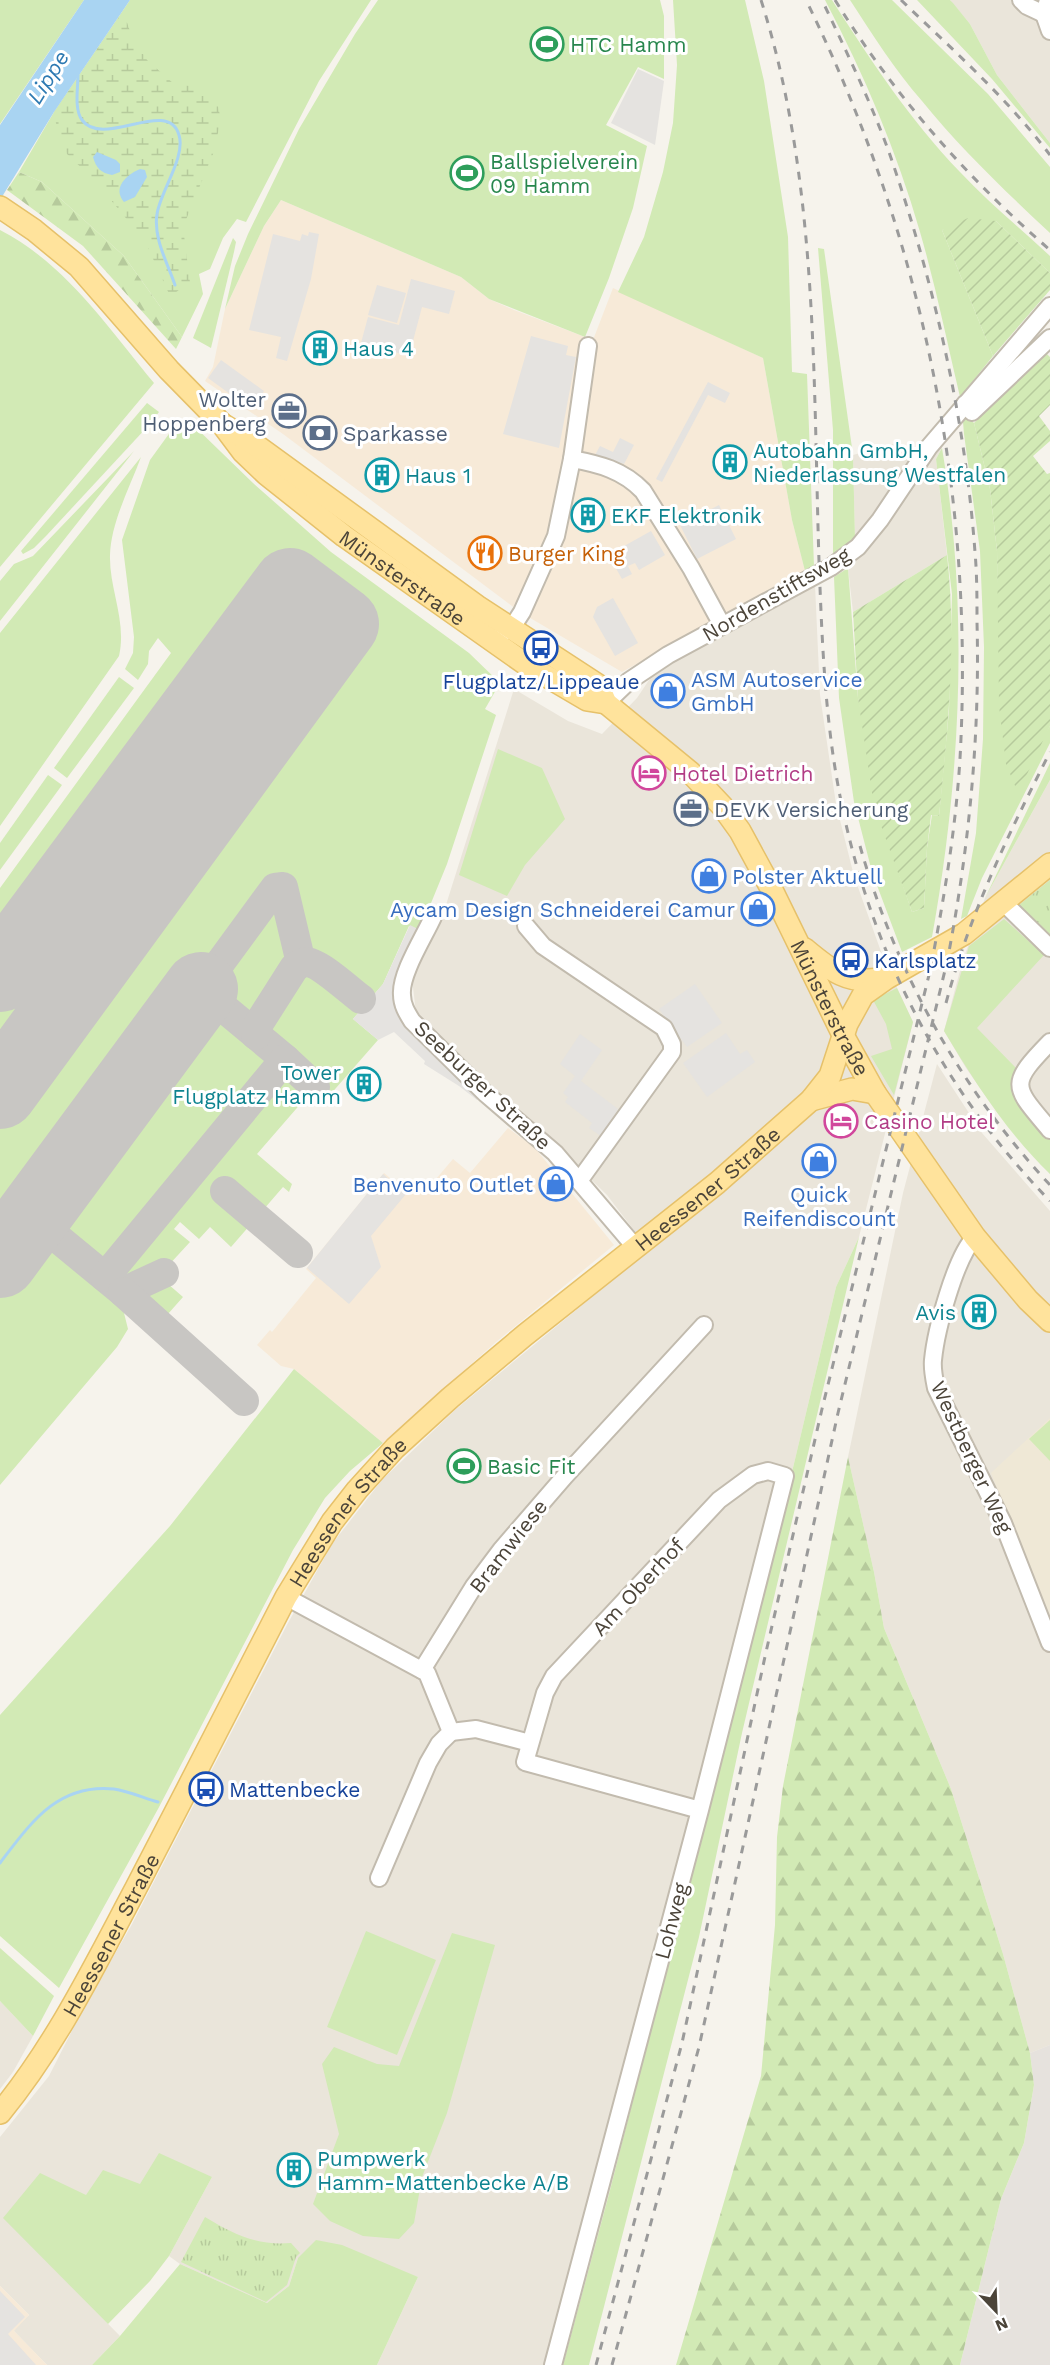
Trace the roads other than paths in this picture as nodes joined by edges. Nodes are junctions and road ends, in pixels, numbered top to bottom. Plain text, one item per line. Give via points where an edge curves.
1 (1021, 0) edge
2 (1046, 7) edge
3 (1050, 31) edge
4 (0, 207) edge
5 (1050, 306) edge
6 (1049, 343) edge
7 (588, 346) dead end
8 (964, 404) junction
9 (222, 424) junction
10 (572, 459) junction
11 (722, 625) junction
12 (511, 629) junction
13 (488, 638) junction
14 (606, 703) junction
15 (1050, 864) edge
16 (1004, 903) junction
17 (433, 917) dead end
18 (526, 926) dead end
19 (799, 944) junction
20 (1050, 948) edge
21 (887, 978) junction
22 (844, 1037) junction
23 (1050, 1042) edge
24 (875, 1093) junction
25 (811, 1100) junction
26 (1050, 1130) edge
27 (579, 1181) junction
28 (975, 1237) junction
29 (636, 1248) junction
30 (1050, 1321) edge
31 (704, 1325) dead end
32 (785, 1476) joint
33 (286, 1597) junction
34 (1050, 1643) edge
35 (422, 1670) junction
36 (451, 1732) junction
37 (530, 1743) junction
38 (700, 1810) junction
39 (379, 1878) dead end
40 (0, 2113) edge
41 (553, 2365) edge

1 - 2 street via 1033,9
2 - 3 street
4 - 9 main road, Münsterstraße via 79,267
5 - 8 street, Nordenstiftsweg
6 - 8 street via 972,412
7 - 10 street
8 - 11 street, Nordenstiftsweg via 928,447 858,547 831,567
9 - 12 main road, Münsterstraße
9 - 13 main road, Münsterstraße via 243,452 335,530
10 - 11 street via 613,470 643,491
10 - 12 street via 556,536
11 - 14 street, Nordenstiftsweg via 629,681
12 - 13 street
12 - 14 main road, Münsterstraße via 598,685
13 - 14 main road, Münsterstraße via 587,700
14 - 19 main road, Münsterstraße via 690,772 722,806 751,848
15 - 16 main road, Heessener Straße
16 - 20 street
16 - 21 main road, Heessener Straße via 964,934
17 - 27 street, Seeburger Straße via 403,981 402,995 412,1021 486,1094 555,1153
18 - 27 street via 543,946 664,1028 672,1044 672,1052
19 - 21 main road via 848,979
19 - 22 main road, Münsterstraße
21 - 22 main road, Heessener Straße via 859,999
22 - 24 main road, Münsterstraße
22 - 25 main road, Heessener Straße via 828,1079
23 - 26 street via 1021,1075 1018,1086 1023,1098
24 - 25 main road via 852,1089
24 - 28 main road, Münsterstraße
25 - 29 main road, Heessener Straße
27 - 29 street, Seeburger Straße
28 - 30 main road, Münsterstraße
28 - 34 street, Westberger Weg via 963,1253 944,1309 933,1359 936,1388 1003,1523
29 - 33 main road, Heessener Straße via 395,1448 332,1522
31 - 35 street, Bramwiese via 501,1550
32 - 37 street, Am Oberhof via 768,1471 753,1475 719,1500 554,1676
32 - 38 street, Lohweg
33 - 35 street
33 - 40 main road, Heessener Straße via 104,1949 54,2039
35 - 36 street
36 - 37 street via 476,1729
36 - 39 street via 428,1762
37 - 38 street, Am Oberhof via 525,1762
38 - 41 street, Lohweg

